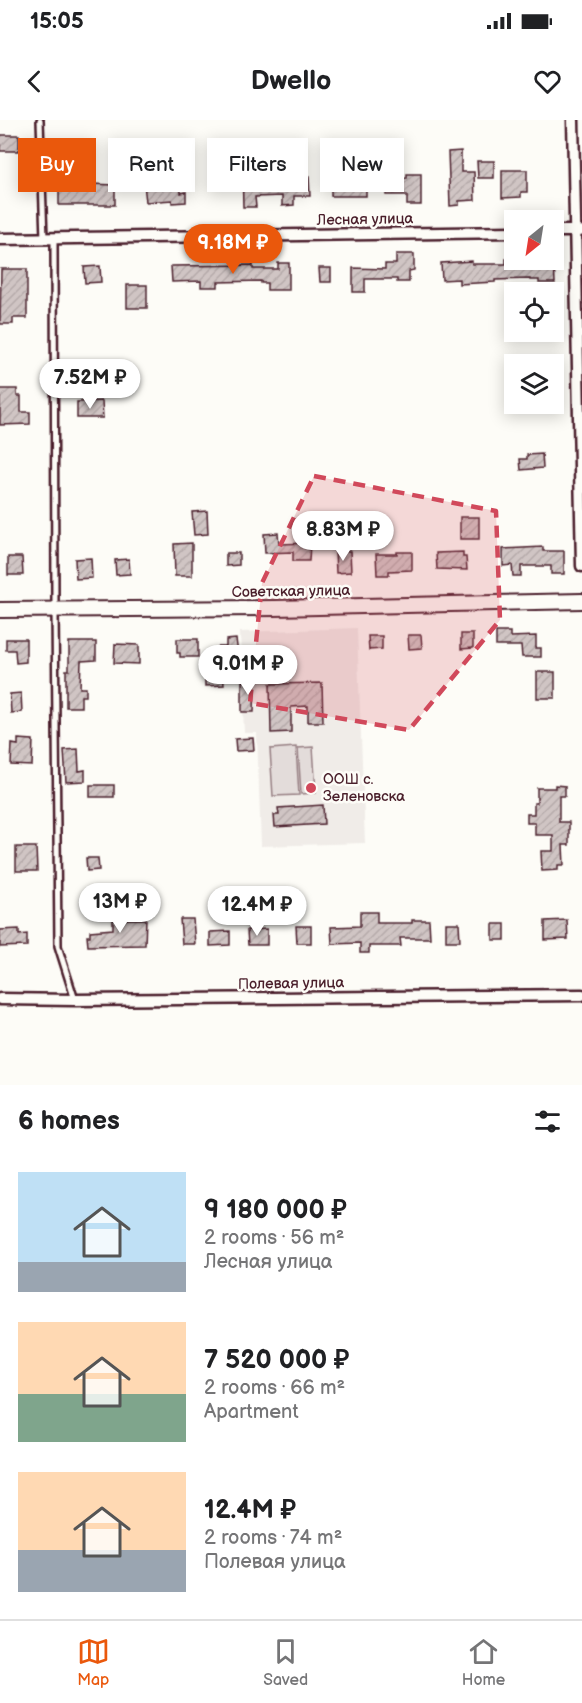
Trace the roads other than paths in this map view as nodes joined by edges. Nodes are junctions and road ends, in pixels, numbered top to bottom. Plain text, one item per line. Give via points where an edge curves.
1 (40, 120) edge
2 (573, 120) edge
3 (578, 231) edge
4 (504, 232) edge
5 (0, 239) edge
6 (49, 239) junction
7 (579, 309) edge
8 (582, 566) edge
9 (582, 601) edge
10 (0, 610) edge
11 (55, 610) junction
12 (582, 995) edge
13 (0, 999) edge
14 (75, 1000) junction

1 - 6 lane
2 - 3 street
3 - 7 street
4 - 6 street, Лесная улица
5 - 6 street, Лесная улица
6 - 11 lane
7 - 8 street
9 - 11 street, Советская улица
10 - 11 street, Советская улица
11 - 14 lane via 58,945
12 - 14 street, Полевая улица
13 - 14 street, Полевая улица

